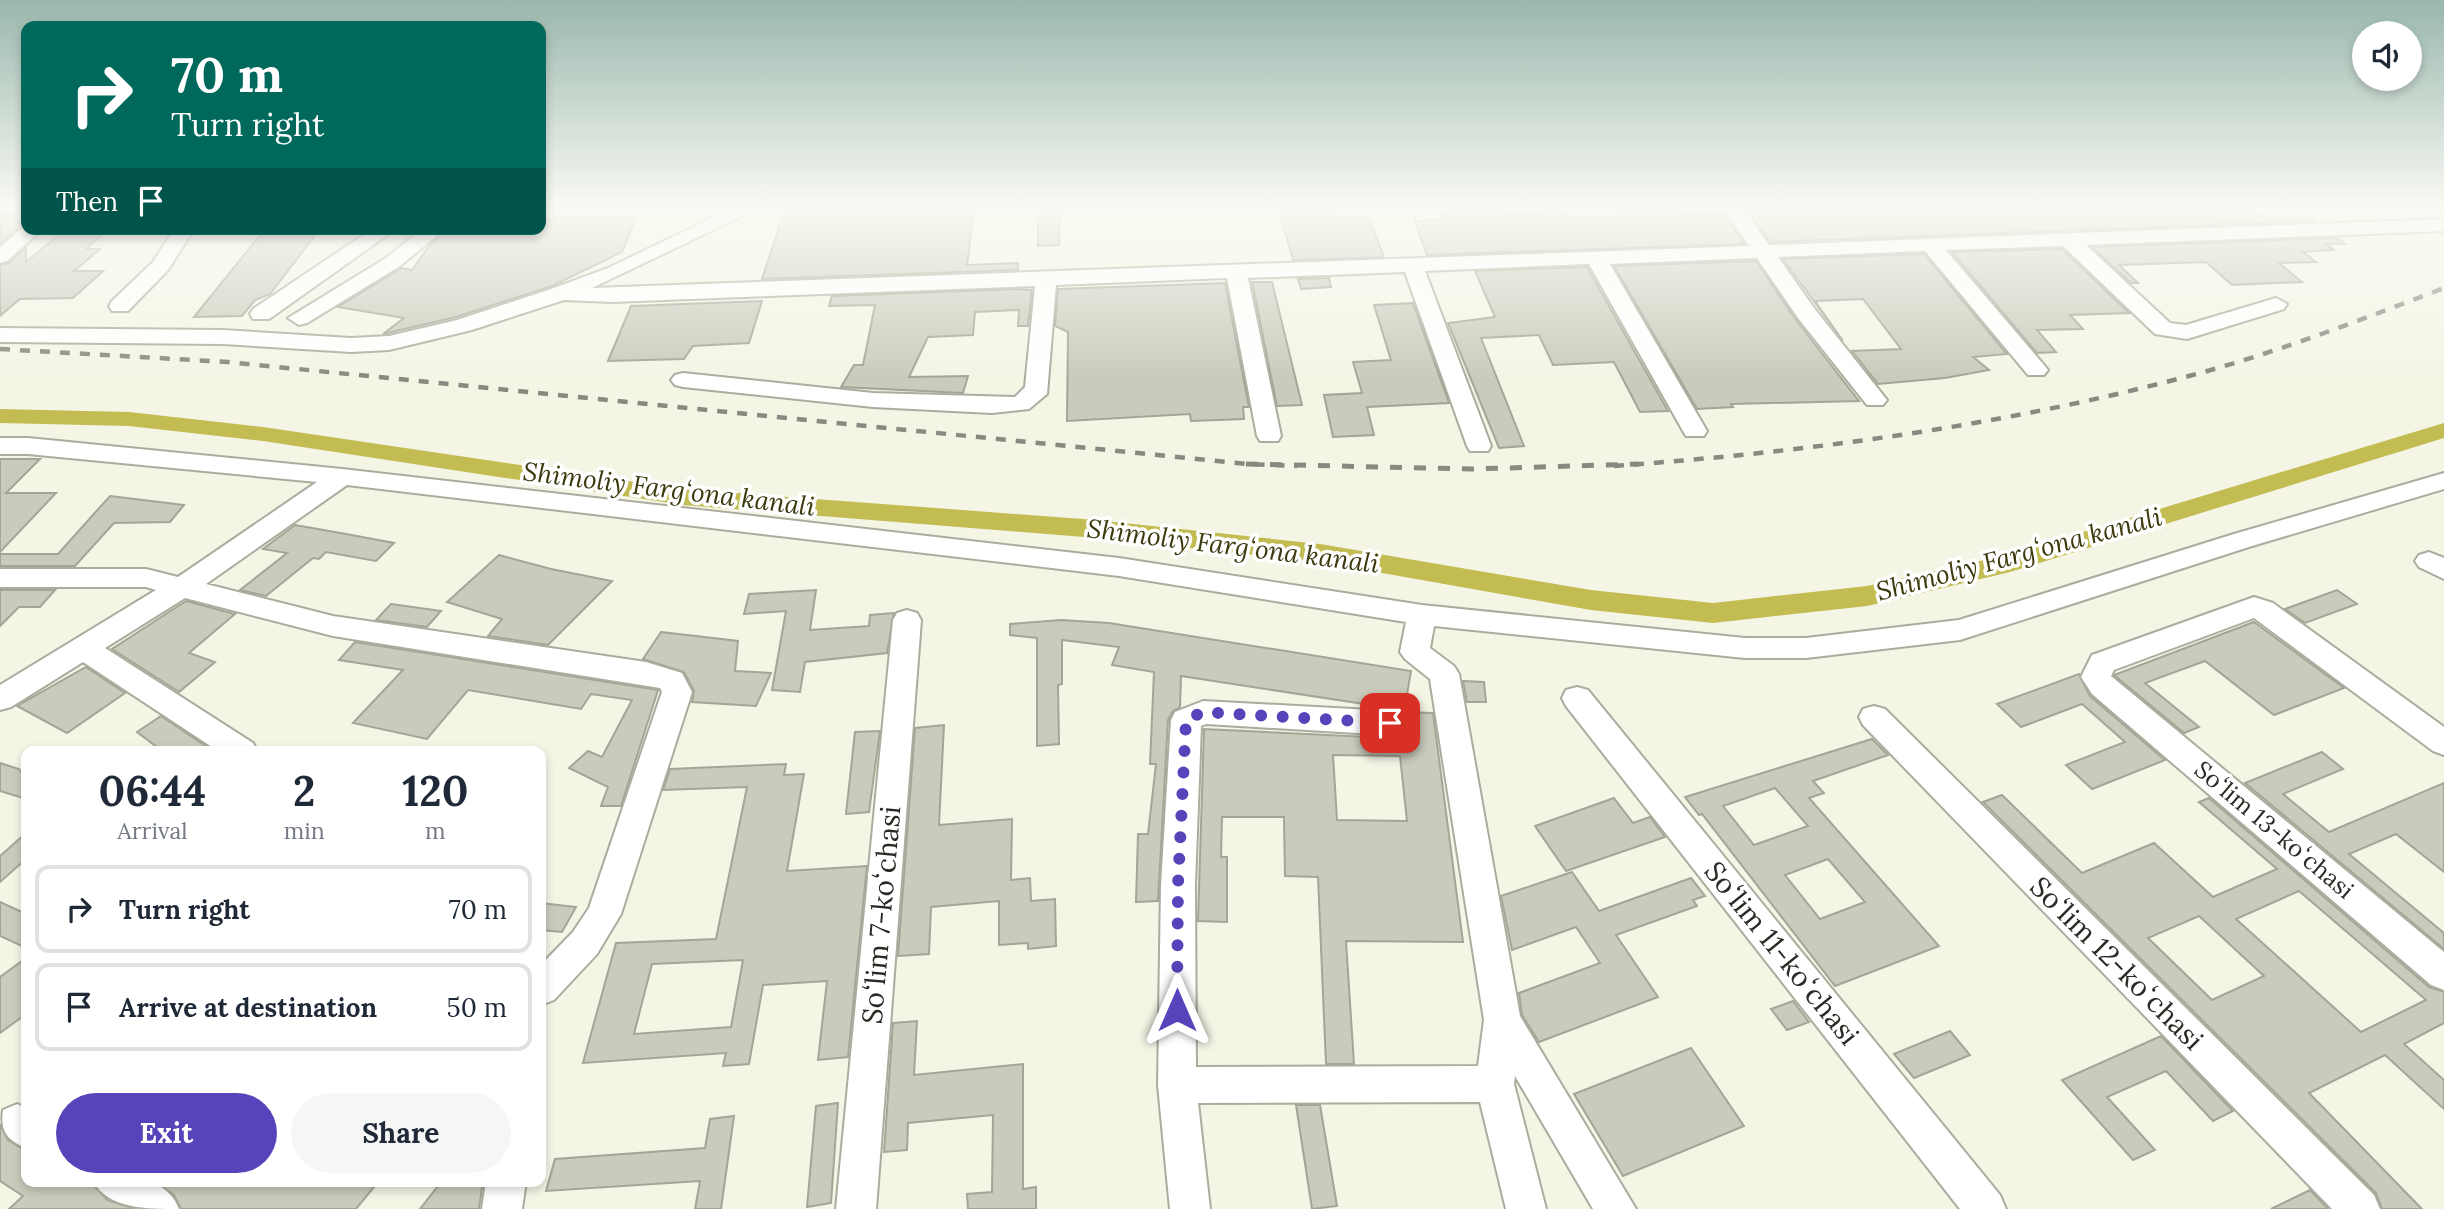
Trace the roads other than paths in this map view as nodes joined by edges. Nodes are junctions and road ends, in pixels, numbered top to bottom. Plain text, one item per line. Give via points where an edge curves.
1 (161, 265) edge
2 (332, 265) edge
3 (387, 265) edge
4 (629, 265) edge
5 (1351, 265) edge
6 (1413, 265) edge
7 (1600, 265) edge
8 (1775, 265) edge
9 (1948, 265) edge
10 (2095, 265) edge
11 (1236, 270) junction
12 (1046, 278) junction
13 (562, 293) junction
14 (2276, 304) dead end
15 (120, 306) dead end
16 (261, 314) dead end
17 (299, 318) dead end
18 (0, 335) edge
19 (2036, 370) dead end
20 (683, 380) dead end
21 (1875, 400) dead end
22 (1695, 431) dead end
23 (1269, 436) dead end
24 (0, 446) edge
25 (1479, 446) dead end
26 (342, 477) junction
27 (2444, 481) edge
28 (0, 578) edge
29 (182, 587) junction
30 (1422, 615) junction
31 (907, 620) dead end
32 (84, 648) junction
33 (1577, 698) dead end
34 (0, 699) edge
35 (1874, 717) dead end
36 (1390, 723) dead end
37 (2444, 743) edge
38 (234, 746) edge
39 (2444, 974) edge
40 (546, 984) edge
41 (1502, 1020) junction
42 (1177, 1084) junction
43 (1495, 1084) junction
44 (123, 1187) edge
45 (505, 1187) edge
46 (159, 1209) edge
47 (502, 1209) edge
48 (856, 1209) edge
49 (1189, 1209) edge
50 (1526, 1209) edge
51 (1616, 1209) edge
52 (1986, 1209) edge
53 (2360, 1209) edge

1 - 15 street
2 - 16 street
3 - 17 street
4 - 13 street
5 - 11 street
6 - 25 street
7 - 22 street
8 - 21 street
9 - 19 street
10 - 14 street via 2163,329 2187,332
11 - 12 street
11 - 23 street
12 - 13 street via 612,296
12 - 20 street via 1037,387 1021,404 873,400
13 - 18 street via 464,324 368,345 223,337
24 - 26 street
26 - 29 street
26 - 30 street via 1119,567
27 - 30 street via 1960,630 1806,649 1745,649
28 - 29 street via 146,578
29 - 32 street
29 - 40 street via 333,626 646,673 674,683 677,692 613,894 585,943
30 - 41 street via 1415,652 1444,674
31 - 48 street, Soʻlim 7-koʻchasi
32 - 34 street
32 - 38 street
33 - 52 street, Soʻlim 11-koʻchasi
35 - 53 street, Soʻlim 12-koʻchasi
36 - 42 street via 1203,712 1186,720 1178,885
37 - 39 street, Soʻlim 13-koʻchasi via 2263,610 2249,607 2102,663 2096,677
41 - 43 street
41 - 51 street
42 - 43 street
42 - 49 street
43 - 50 street
44 - 46 street
45 - 47 street

